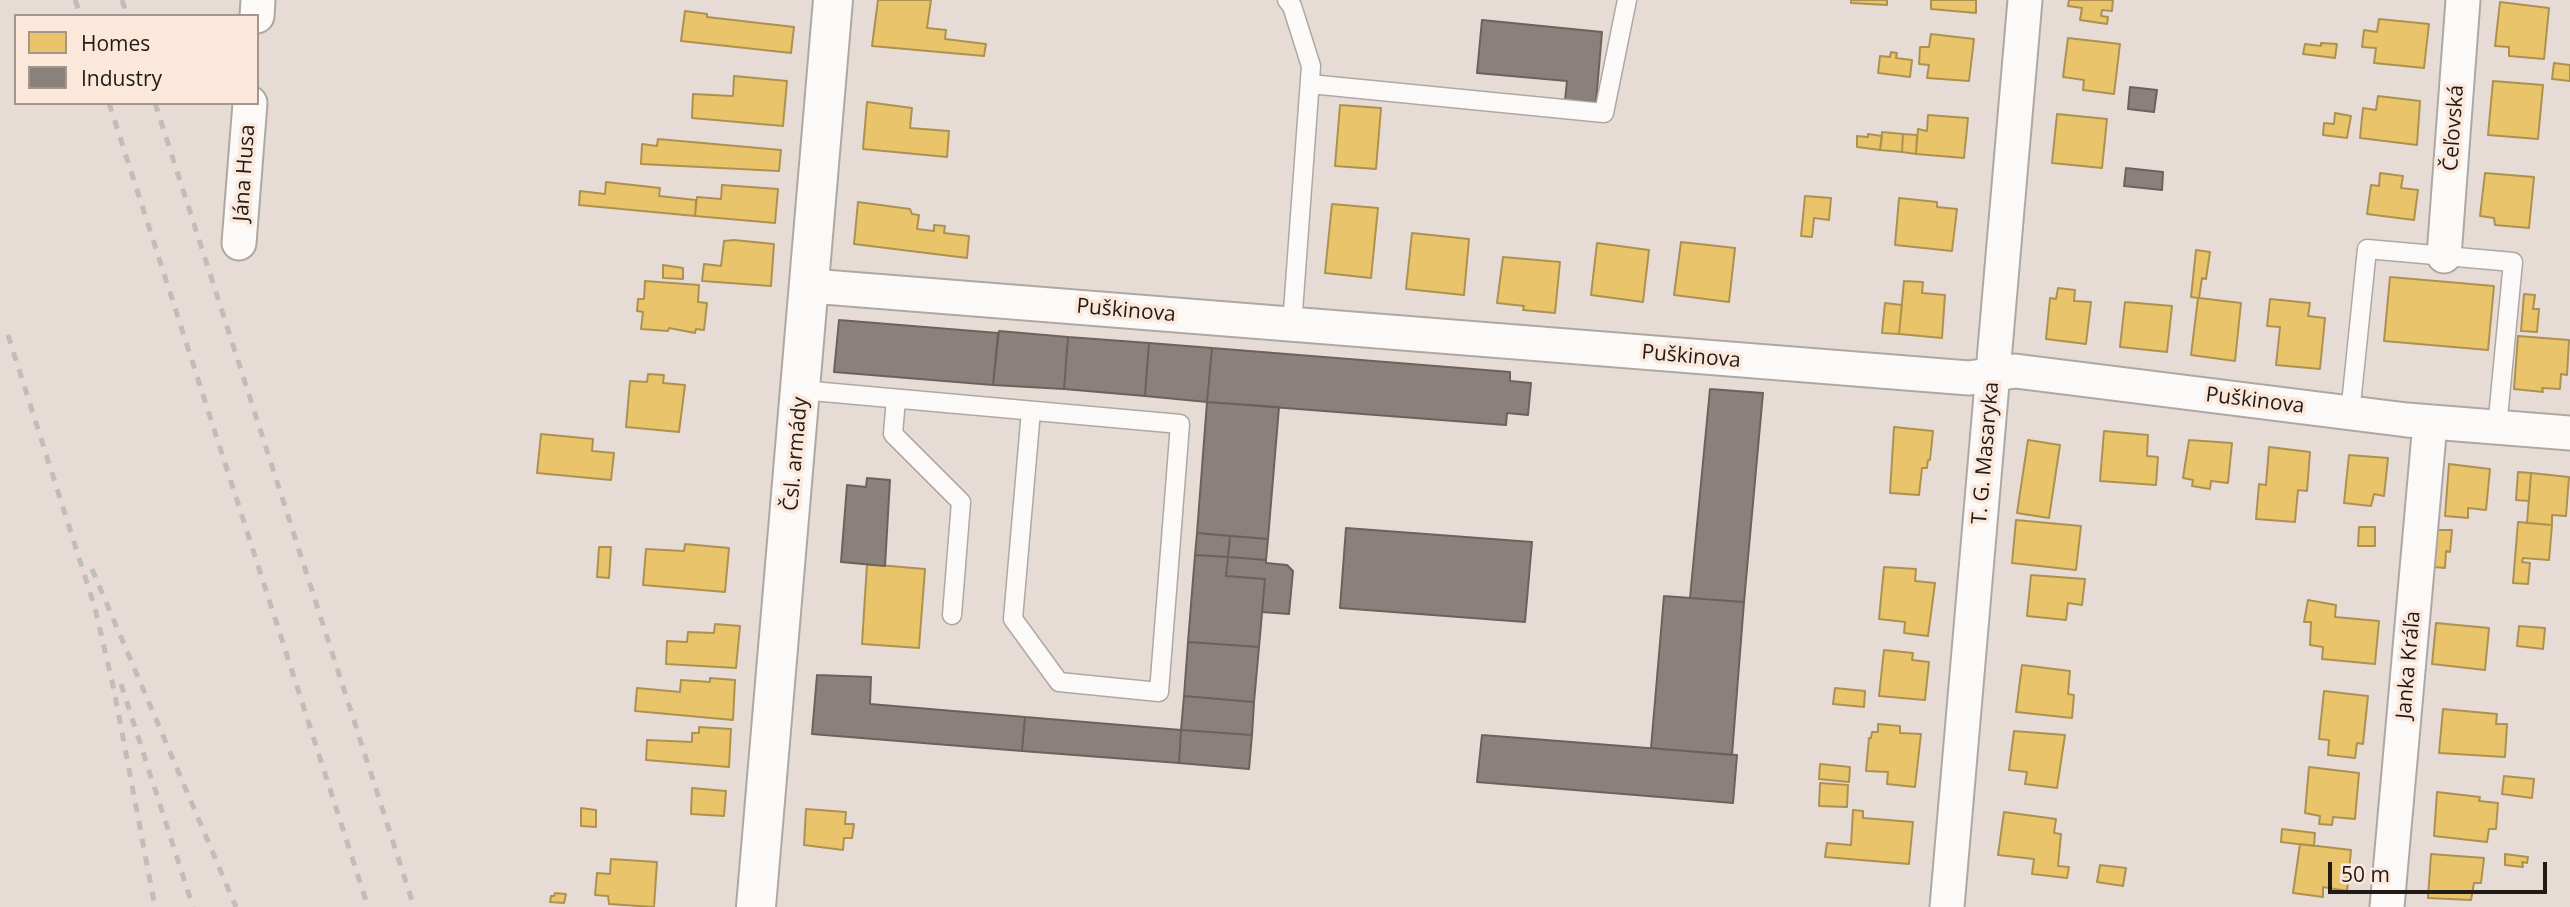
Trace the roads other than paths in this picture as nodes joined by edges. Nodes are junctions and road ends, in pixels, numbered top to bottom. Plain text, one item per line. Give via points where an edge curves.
1 (833, 0) edge
2 (1287, 0) edge
3 (1627, 0) edge
4 (2025, 0) edge
5 (2463, 0) edge
6 (1310, 85) junction
7 (250, 105) edge
8 (239, 243) dead end
9 (2444, 256) junction
10 (811, 286) junction
11 (1292, 325) junction
12 (1992, 374) junction
13 (801, 390) junction
14 (895, 398) junction
15 (1031, 411) junction
16 (2350, 414) junction
17 (2430, 423) junction
18 (2497, 428) junction
19 (2570, 433) edge
20 (952, 615) dead end
21 (756, 907) edge
22 (1947, 907) edge
23 (2388, 907) edge

1 - 10 street, Čsl. armády
2 - 6 lane via 1311,66
3 - 6 lane via 1604,113
4 - 12 street, T. G. Masaryka
5 - 9 street, Čeľovská
6 - 11 lane
7 - 8 street, Jána Husa
9 - 16 lane via 2367,249
9 - 18 lane via 2513,262
10 - 11 street, Puškinova
10 - 13 street, Čsl. armády
11 - 12 street, Puškinova via 1969,378
12 - 16 street, Puškinova via 2015,371
12 - 22 street, T. G. Masaryka
13 - 14 lane
13 - 21 street, Čsl. armády
14 - 15 lane
14 - 20 lane via 893,433 961,502
15 - 15 lane via 1180,425 1159,692 1059,682 1013,619
16 - 17 street, Puškinova
17 - 18 street, Puškinova
17 - 23 street, Janka Kráľa
18 - 19 street, Puškinova

